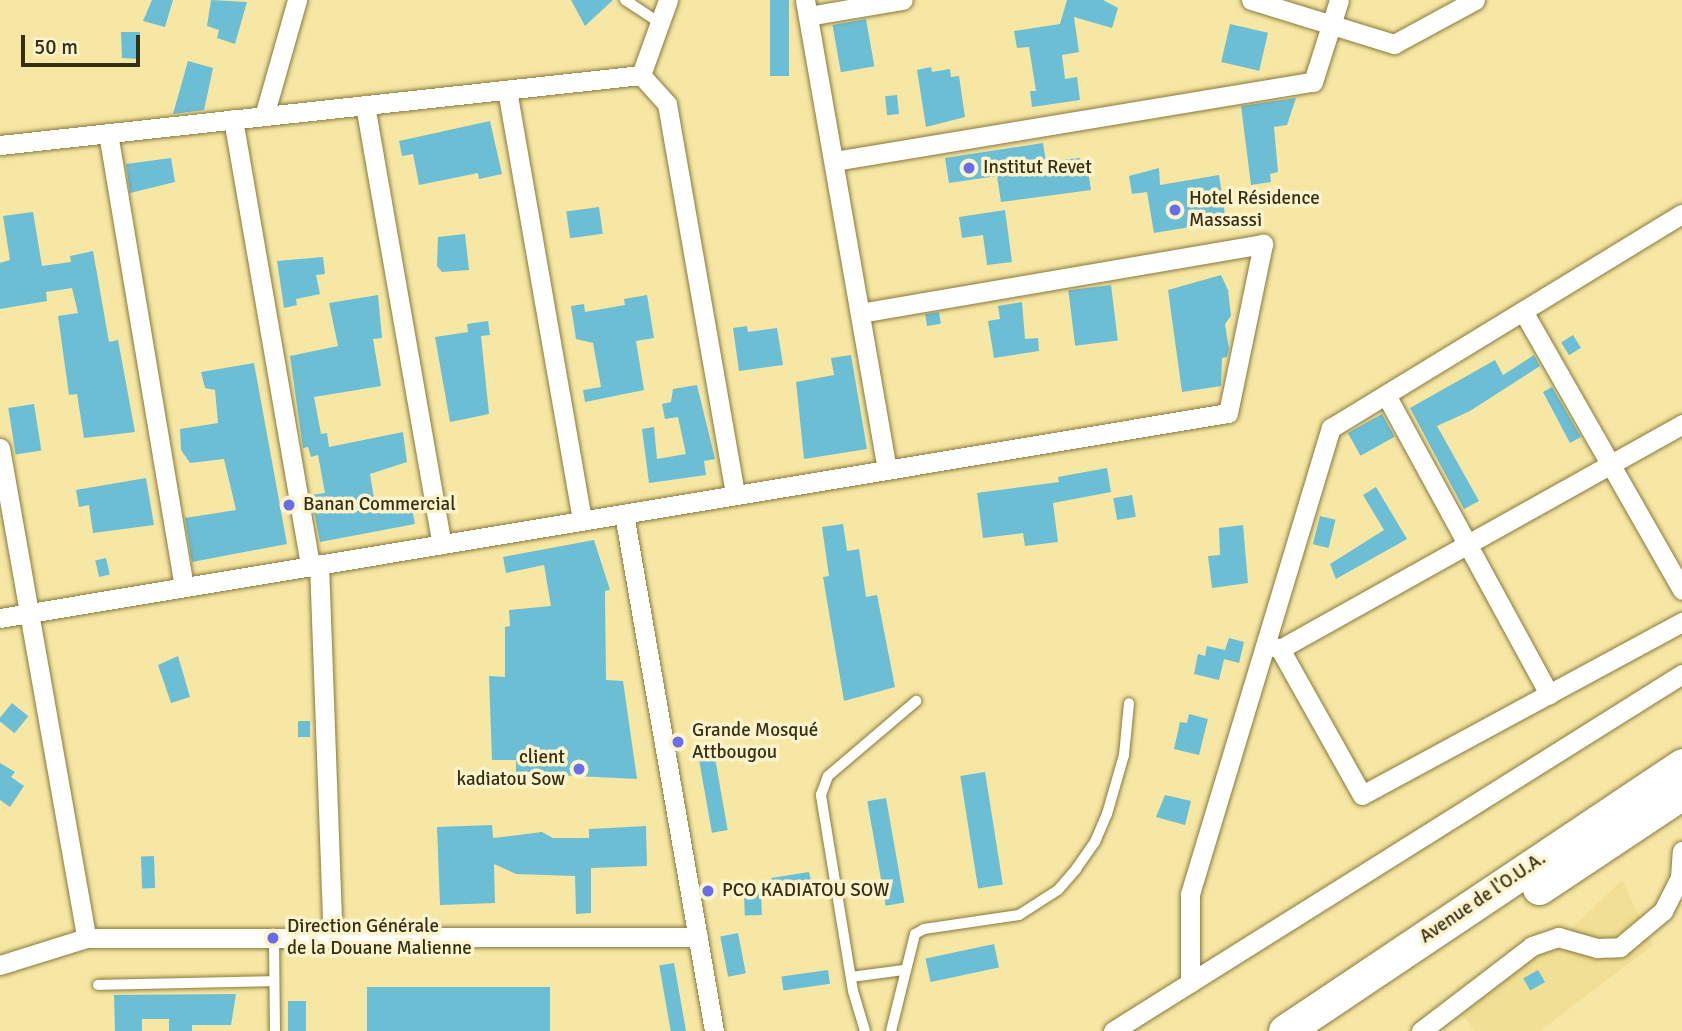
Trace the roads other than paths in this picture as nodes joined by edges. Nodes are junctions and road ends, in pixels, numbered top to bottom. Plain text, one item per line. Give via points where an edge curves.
1 (297, 0) edge
2 (625, 0) edge
3 (668, 0) edge
4 (903, 0) edge
5 (1251, 0) edge
6 (1339, 0) edge
7 (1475, 0) edge
8 (807, 8) edge
9 (660, 23) junction
10 (1331, 24) junction
11 (641, 75) junction
12 (507, 90) junction
13 (365, 105) junction
14 (264, 116) junction
15 (233, 119) junction
16 (108, 133) junction
17 (0, 145) edge
18 (834, 161) junction
19 (1682, 214) edge
20 (1523, 311) junction
21 (860, 313) junction
22 (1386, 395) junction
23 (1682, 424) edge
24 (0, 448) edge
25 (1610, 464) junction
26 (887, 470) junction
27 (735, 495) junction
28 (624, 514) junction
29 (582, 521) junction
30 (442, 544) junction
31 (1467, 544) junction
32 (314, 565) junction
33 (184, 587) junction
34 (1682, 590) edge
35 (31, 612) junction
36 (0, 618) edge
37 (1682, 622) edge
38 (1273, 646) junction
39 (1682, 674) edge
40 (1549, 694) junction
41 (916, 701) dead end
42 (1129, 703) dead end
43 (1682, 765) edge
44 (1682, 793) edge
45 (1682, 851) edge
46 (1681, 880) edge
47 (333, 937) junction
48 (698, 937) junction
49 (86, 938) junction
50 (274, 938) junction
51 (0, 965) edge
52 (904, 970) junction
53 (851, 977) junction
54 (274, 981) junction
55 (1190, 983) junction
56 (98, 985) dead end
57 (275, 1031) edge
58 (714, 1031) edge
59 (865, 1031) edge
60 (891, 1031) edge
61 (1114, 1031) edge
62 (1285, 1031) edge
63 (1325, 1031) edge
64 (1420, 1031) edge

1 - 14 street
2 - 9 lane
3 - 9 street
4 - 8 street
5 - 10 street
6 - 10 street
7 - 10 street via 1394,44
8 - 18 street
9 - 11 street
10 - 18 street via 1313,82
11 - 12 street
11 - 27 street via 667,104
12 - 13 street
12 - 29 street
13 - 14 street
13 - 30 street
14 - 15 street
15 - 16 street
15 - 32 street
16 - 17 street
16 - 33 street
18 - 21 street
19 - 20 street
20 - 22 street
20 - 25 street
21 - 26 street
21 - 26 street via 1263,244 1228,413
22 - 31 street
22 - 38 street via 1331,428
23 - 25 street
24 - 35 street
25 - 31 street
25 - 34 street
26 - 27 street
27 - 28 street
28 - 29 street
28 - 48 street
29 - 30 street
30 - 32 street
31 - 38 street
31 - 40 street
32 - 33 street
32 - 47 street
33 - 35 street
35 - 36 street
35 - 49 street
37 - 40 street
38 - 40 street via 1362,795
38 - 55 street via 1190,894
39 - 55 street
41 - 53 lane via 828,776 821,795
42 - 52 lane via 1124,755 1107,814 1095,842 1059,890 1019,915 924,929 909,945
43 - 62 highway, Avenue de l'O.U.A.
44 - 63 highway, Avenue de l'O.U.A.
45 - 46 street
46 - 64 street via 1663,911 1620,947 1597,947 1559,937 1532,946
47 - 48 street
47 - 50 street
48 - 58 street
49 - 50 street
49 - 51 street
50 - 54 lane
52 - 53 lane
52 - 60 lane
53 - 59 lane
54 - 56 lane
54 - 57 lane
55 - 61 street

